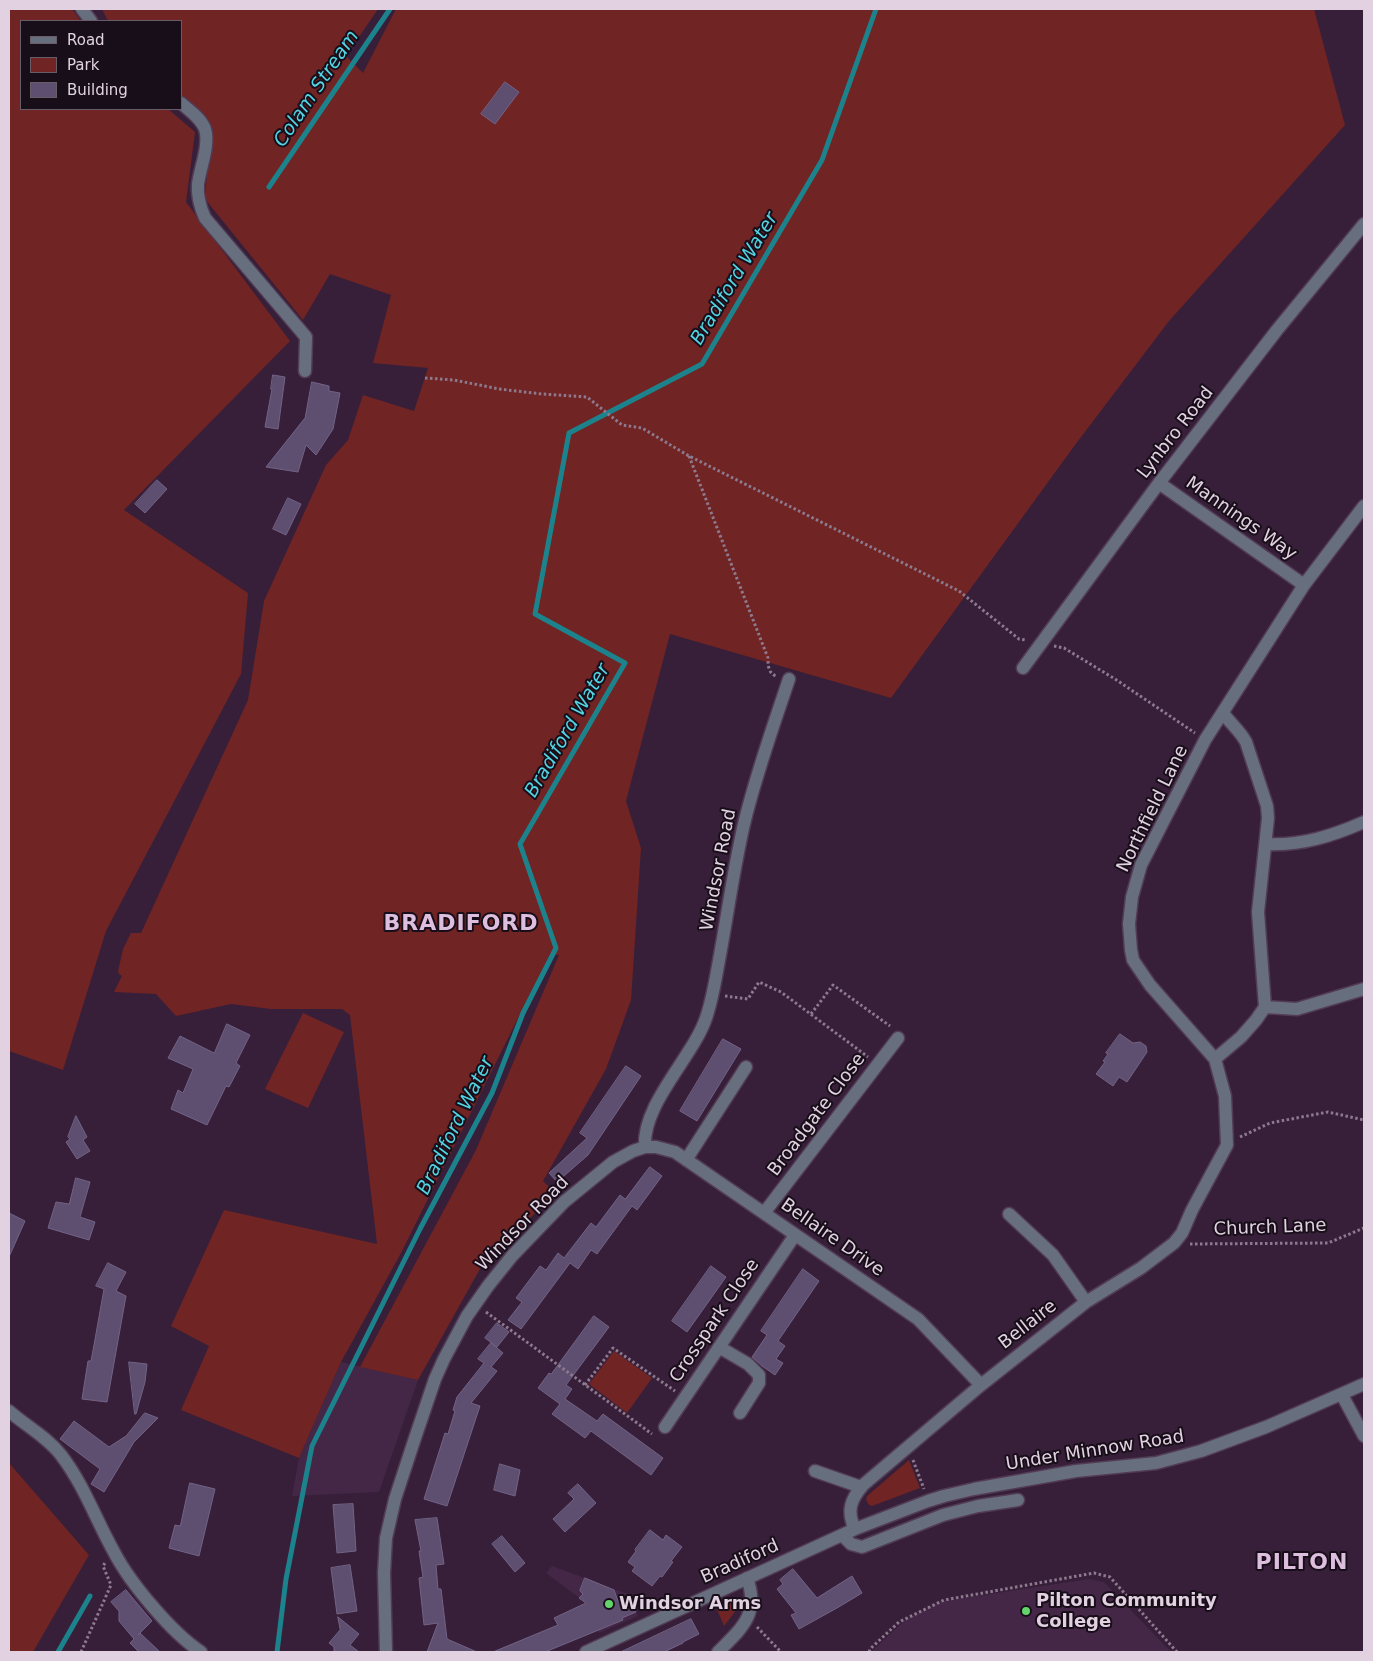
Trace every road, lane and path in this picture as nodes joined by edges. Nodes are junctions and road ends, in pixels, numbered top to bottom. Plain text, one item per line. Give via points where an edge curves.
1 (82, 9) edge
2 (90, 20) edge
3 (182, 104) edge
4 (1364, 224) edge
5 (305, 371) dead end
6 (425, 378) dead end
7 (688, 456) junction
8 (1158, 483) junction
9 (1364, 506) edge
10 (1304, 585) junction
11 (1041, 644) junction
12 (1022, 668) dead end
13 (789, 678) joint
14 (1222, 713) junction
15 (1206, 740) junction
16 (1364, 822) edge
17 (1266, 844) junction
18 (1364, 989) edge
19 (712, 994) junction
20 (1265, 1006) junction
21 (811, 1014) junction
22 (898, 1038) joint
23 (1215, 1059) junction
24 (878, 1064) junction
25 (746, 1068) dead end
26 (1364, 1120) edge
27 (1227, 1145) junction
28 (645, 1147) junction
29 (686, 1160) junction
30 (764, 1213) junction
31 (1009, 1214) dead end
32 (1364, 1228) edge
33 (795, 1235) junction
34 (1174, 1243) junction
35 (1086, 1302) junction
36 (476, 1304) junction
37 (719, 1347) junction
38 (1364, 1384) edge
39 (585, 1385) junction
40 (981, 1386) junction
41 (1342, 1395) junction
42 (685, 1398) junction
43 (9, 1411) edge
44 (740, 1413) dead end
45 (665, 1427) dead end
46 (654, 1435) dead end
47 (1364, 1436) edge
48 (908, 1448) junction
49 (815, 1472) dead end
50 (861, 1487) junction
51 (1018, 1500) dead end
52 (928, 1501) junction
53 (855, 1528) junction
54 (842, 1534) junction
55 (114, 1554) junction
56 (747, 1578) junction
57 (747, 1619) junction
58 (81, 1652) edge
59 (201, 1652) edge
60 (386, 1652) edge
61 (586, 1652) edge
62 (718, 1652) edge
63 (781, 1652) edge
64 (870, 1652) edge
65 (1177, 1652) edge

1 - 2 street
3 - 5 street via 205,130 205,150 198,185 199,204 205,218 306,337
4 - 8 street, Lynbro Road
6 - 7 path via 587,397 622,425 642,428
7 - 11 path via 959,591 1020,639
7 - 13 path via 768,658 769,670 773,675
8 - 10 street, Mannings Way
8 - 11 street, Lynbro Road
9 - 10 street, Northfield Lane
10 - 14 street, Northfield Lane
11 - 12 street, Lynbro Road
11 - 15 path via 1064,648
13 - 19 street, Windsor Road via 744,824
14 - 15 street, Northfield Lane
14 - 17 street via 1241,733 1252,757 1267,806
15 - 23 street, Northfield Lane via 1141,865 1129,924 1133,960 1138,968
16 - 17 street via 1316,840
17 - 20 street via 1258,912
18 - 20 street via 1297,1009
19 - 21 path via 748,999 760,982 781,992
19 - 28 street, Windsor Road via 705,1021 656,1105
20 - 23 street via 1241,1037
21 - 22 path via 833,985 900,1033
21 - 24 path
22 - 24 street, Broadgate Close
23 - 27 street, Northfield Lane via 1225,1096
24 - 30 street, Broadgate Close
25 - 29 street
26 - 27 path via 1328,1112 1270,1123
27 - 34 street, Bellaire
28 - 29 street, Bellaire Drive via 669,1150
28 - 36 street, Windsor Road via 613,1162 564,1202 512,1256
29 - 30 street, Bellaire Drive
30 - 33 street, Bellaire Drive
31 - 35 street via 1053,1254
32 - 34 path, Church Lane via 1328,1242
33 - 37 street, Crosspark Close
33 - 40 street, Bellaire Drive via 918,1319
34 - 35 street, Bellaire
35 - 40 street, Bellaire
36 - 39 path
36 - 60 street, Windsor Road via 455,1337 435,1379 390,1517 384,1573
37 - 42 street, Crosspark Close
37 - 44 street via 760,1375 759,1383
38 - 41 street, Under Minnow Road
39 - 42 path via 614,1348
39 - 46 path
40 - 48 street, Bellaire
41 - 47 street
41 - 52 street, Under Minnow Road via 1266,1428 1156,1463 1076,1470
42 - 45 street, Crosspark Close
43 - 55 street via 45,1437 62,1456 81,1484
48 - 50 street, Bellaire
48 - 52 path
49 - 50 street
50 - 53 street, Bellaire via 849,1510
51 - 54 street via 943,1515 862,1547 851,1544
52 - 53 street, Under Minnow Road
53 - 54 street, Bradiford
54 - 56 street, Bradiford
55 - 58 path via 103,1566 111,1585
55 - 59 street via 170,1625
56 - 57 street via 752,1590
56 - 61 street, Bradiford
57 - 62 street
57 - 63 path
64 - 65 path via 899,1622 944,1600 1094,1573 1110,1578

